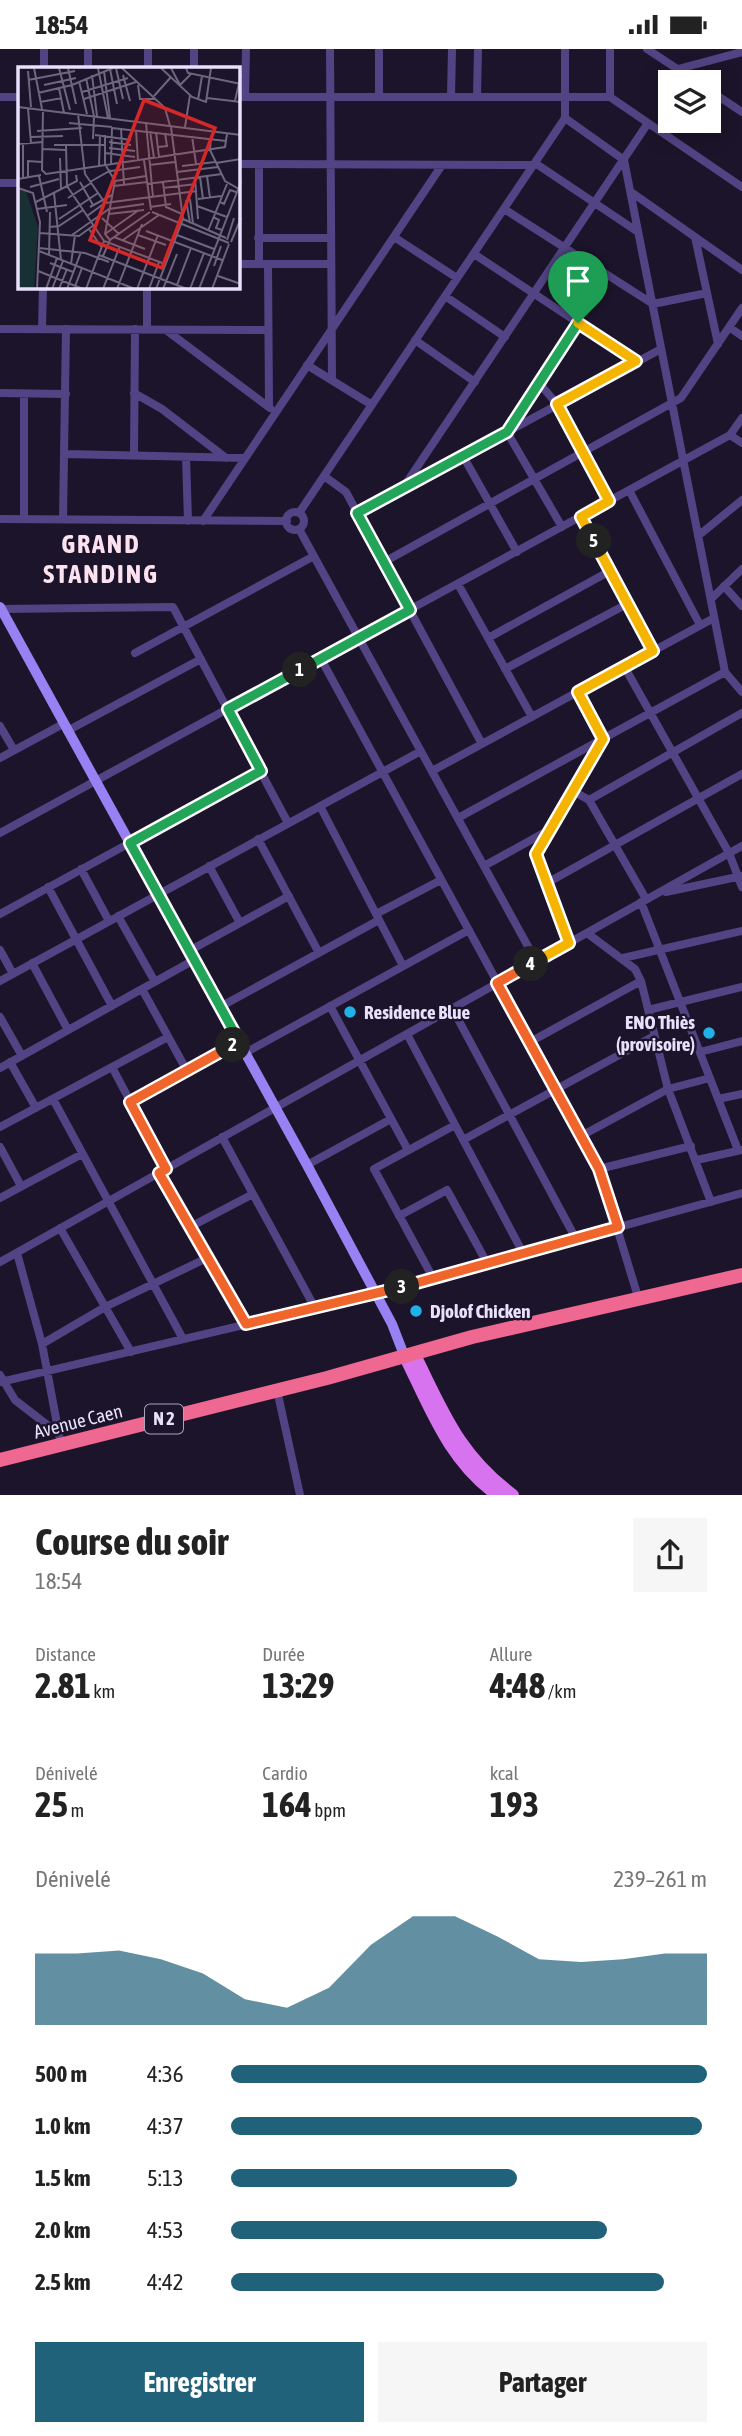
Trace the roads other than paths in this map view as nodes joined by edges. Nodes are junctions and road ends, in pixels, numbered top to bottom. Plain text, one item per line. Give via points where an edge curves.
1 (44, 49) edge
2 (88, 49) edge
3 (148, 49) edge
4 (194, 49) edge
5 (246, 49) edge
6 (330, 49) edge
7 (379, 49) edge
8 (452, 49) edge
9 (478, 49) edge
10 (565, 49) edge
11 (610, 49) edge
12 (647, 49) edge
13 (664, 49) edge
14 (742, 52) edge
15 (663, 60) junction
16 (44, 67) edge
17 (88, 67) edge
18 (148, 67) edge
19 (194, 67) edge
20 (678, 69) joint
21 (0, 97) edge
22 (18, 97) edge
23 (242, 97) edge
24 (330, 97) junction
25 (379, 97) junction
26 (451, 97) junction
27 (477, 97) junction
28 (565, 97) junction
29 (610, 97) junction
30 (721, 98) edge
31 (742, 112) edge
32 (565, 118) junction
33 (648, 123) junction
34 (624, 160) junction
35 (240, 164) edge
36 (259, 164) junction
37 (331, 164) junction
38 (534, 164) junction
39 (442, 165) junction
40 (0, 183) edge
41 (18, 183) edge
42 (742, 187) edge
43 (631, 193) junction
44 (594, 204) junction
45 (504, 209) junction
46 (638, 232) junction
47 (394, 237) junction
48 (695, 237) junction
49 (258, 238) junction
50 (331, 238) junction
51 (564, 249) junction
52 (474, 254) junction
53 (240, 264) edge
54 (263, 264) junction
55 (331, 264) junction
56 (742, 270) edge
57 (457, 278) junction
58 (43, 289) edge
59 (147, 289) edge
60 (707, 293) junction
61 (534, 294) junction
62 (445, 296) junction
63 (653, 304) junction
64 (742, 308) edge
65 (578, 323) junction
66 (729, 327) junction
67 (0, 329) edge
68 (43, 329) junction
69 (66, 329) junction
70 (135, 329) junction
71 (147, 329) junction
72 (166, 330) junction
73 (268, 330) junction
74 (331, 330) junction
75 (742, 336) edge
76 (505, 337) junction
77 (415, 340) junction
78 (718, 344) junction
79 (661, 349) junction
80 (636, 361) junction
81 (307, 365) junction
82 (332, 380) junction
83 (475, 382) junction
84 (539, 383) junction
85 (0, 393) edge
86 (134, 393) junction
87 (24, 394) junction
88 (66, 394) junction
89 (557, 404) junction
90 (672, 404) junction
91 (372, 405) junction
92 (272, 410) junction
93 (742, 418) edge
94 (507, 432) junction
95 (730, 435) junction
96 (742, 443) edge
97 (583, 452) junction
98 (65, 454) junction
99 (134, 455) junction
100 (463, 456) junction
101 (186, 457) junction
102 (226, 458) junction
103 (245, 459) junction
104 (682, 461) junction
105 (324, 477) junction
106 (534, 479) junction
107 (403, 488) junction
108 (629, 490) junction
109 (742, 500) edge
110 (609, 501) junction
111 (490, 504) junction
112 (738, 510) edge
113 (299, 513) junction
114 (357, 513) junction
115 (581, 517) junction
116 (0, 519) edge
117 (24, 519) junction
118 (63, 519) junction
119 (188, 521) junction
120 (203, 521) junction
121 (287, 521) junction
122 (562, 527) junction
123 (299, 529) junction
124 (698, 536) junction
125 (517, 552) junction
126 (314, 556) junction
127 (384, 562) junction
128 (742, 569) edge
129 (610, 571) junction
130 (458, 584) junction
131 (724, 586) junction
132 (711, 599) junction
133 (627, 604) junction
134 (742, 605) edge
135 (1, 608) edge
136 (410, 610) junction
137 (714, 618) junction
138 (700, 625) junction
139 (184, 627) junction
140 (359, 638) junction
141 (488, 638) junction
142 (653, 651) junction
143 (135, 653) dead end
144 (201, 659) junction
145 (321, 659) junction
146 (624, 666) junction
147 (505, 669) junction
148 (725, 672) junction
149 (578, 692) junction
150 (742, 692) edge
151 (228, 709) junction
152 (650, 713) junction
153 (742, 713) edge
154 (532, 717) junction
155 (0, 726) edge
156 (65, 727) junction
157 (603, 739) junction
158 (482, 744) junction
159 (14, 750) junction
160 (421, 751) junction
161 (672, 752) junction
162 (0, 758) edge
163 (261, 771) junction
164 (432, 771) junction
165 (382, 772) junction
166 (742, 774) edge
167 (95, 781) junction
168 (573, 791) junction
169 (698, 798) junction
170 (589, 800) junction
171 (320, 806) junction
172 (458, 818) junction
173 (288, 823) junction
174 (551, 829) junction
175 (0, 833) edge
176 (258, 839) junction
177 (130, 843) junction
178 (615, 845) junction
179 (742, 846) edge
180 (729, 853) junction
181 (209, 866) junction
182 (484, 866) junction
183 (81, 869) junction
184 (740, 876) edge
185 (441, 880) junction
186 (547, 883) junction
187 (48, 887) junction
188 (742, 887) edge
189 (158, 894) junction
190 (657, 894) junction
191 (289, 896) junction
192 (644, 901) junction
193 (0, 914) edge
194 (118, 916) junction
195 (378, 917) junction
196 (109, 921) junction
197 (240, 923) junction
198 (469, 930) junction
199 (742, 931) edge
200 (586, 933) junction
201 (76, 939) junction
202 (569, 943) junction
203 (0, 950) edge
204 (660, 950) junction
205 (319, 953) junction
206 (192, 955) junction
207 (623, 958) junction
208 (536, 961) junction
209 (32, 963) junction
210 (403, 966) junction
211 (13, 974) junction
212 (0, 981) edge
213 (641, 981) junction
214 (155, 982) junction
215 (497, 983) junction
216 (742, 987) edge
217 (142, 989) junction
218 (680, 1003) junction
219 (112, 1006) junction
220 (330, 1006) junction
221 (220, 1007) junction
222 (452, 1008) junction
223 (648, 1010) junction
224 (0, 1017) edge
225 (68, 1030) junction
226 (407, 1034) junction
227 (654, 1036) junction
228 (168, 1037) junction
229 (239, 1041) junction
230 (742, 1041) edge
231 (530, 1042) junction
232 (700, 1052) junction
233 (245, 1053) junction
234 (22, 1056) junction
235 (359, 1061) junction
236 (10, 1062) junction
237 (112, 1067) junction
238 (0, 1068) edge
239 (187, 1071) junction
240 (710, 1078) junction
241 (668, 1089) junction
242 (556, 1090) junction
243 (742, 1094) edge
244 (52, 1099) junction
245 (718, 1099) junction
246 (130, 1102) junction
247 (276, 1107) junction
248 (36, 1108) junction
249 (510, 1115) junction
250 (391, 1119) junction
251 (455, 1125) junction
252 (0, 1127) edge
253 (581, 1136) junction
254 (222, 1137) junction
255 (463, 1140) junction
256 (691, 1146) junction
257 (0, 1147) edge
258 (408, 1150) junction
259 (740, 1150) edge
260 (82, 1154) junction
261 (697, 1160) junction
262 (307, 1165) junction
263 (599, 1169) junction
264 (163, 1171) junction
265 (21, 1186) junction
266 (742, 1193) edge
267 (253, 1194) junction
268 (0, 1198) edge
269 (107, 1202) junction
270 (712, 1202) junction
271 (400, 1216) junction
272 (190, 1227) junction
273 (618, 1227) junction
274 (60, 1229) junction
275 (576, 1239) junction
276 (17, 1252) junction
277 (523, 1253) junction
278 (207, 1258) junction
279 (0, 1262) edge
280 (486, 1263) junction
281 (742, 1275) edge
282 (433, 1278) junction
283 (152, 1285) junction
284 (376, 1294) junction
285 (639, 1300) junction
286 (105, 1307) junction
287 (315, 1308) junction
288 (246, 1324) junction
289 (183, 1339) junction
290 (42, 1344) junction
291 (131, 1352) junction
292 (411, 1357) junction
293 (46, 1371) junction
294 (1, 1380) edge
295 (277, 1390) junction
296 (60, 1439) junction
297 (0, 1460) edge
298 (300, 1495) edge
299 (498, 1495) edge
300 (513, 1495) edge

1 - 16 street
2 - 17 street
3 - 18 street
4 - 19 street
5 - 23 street
6 - 24 street
7 - 25 street
8 - 26 street
9 - 27 street
10 - 28 street
11 - 29 street
12 - 15 street
13 - 15 street
14 - 20 street
15 - 20 street
21 - 22 street
23 - 24 street
24 - 25 street
24 - 37 street
25 - 26 street
26 - 27 street
27 - 28 street
28 - 29 street
28 - 32 street
29 - 33 street
30 - 31 street
32 - 34 street
32 - 38 street
33 - 34 street
33 - 42 street
34 - 43 street
34 - 44 street
35 - 36 street
36 - 37 street
36 - 49 street
37 - 39 street
37 - 50 street
38 - 39 street
38 - 44 street
38 - 45 street
39 - 47 street
40 - 41 street
43 - 46 street
43 - 48 street
44 - 46 street
44 - 51 street
45 - 51 street
45 - 52 street
46 - 63 street
47 - 57 street
47 - 74 street
48 - 56 street
48 - 60 street
49 - 50 street
49 - 54 street
50 - 55 street
51 - 61 street
51 - 63 street
52 - 57 street
52 - 61 street
53 - 54 street
54 - 55 street
54 - 73 street
55 - 74 street
57 - 62 street
58 - 68 street
59 - 71 street
60 - 63 street
60 - 78 street
61 - 65 street
61 - 76 street
62 - 76 street
62 - 77 street
63 - 79 street
64 - 66 street
65 - 80 street
65 - 84 street
66 - 75 street
66 - 78 street
67 - 68 street
68 - 69 street
69 - 70 street
69 - 88 street
70 - 71 street
70 - 86 street
71 - 72 street
72 - 73 street
72 - 92 street
73 - 92 street
74 - 81 street
74 - 82 street
76 - 83 street
77 - 83 street
77 - 91 street
78 - 90 street
79 - 80 street
79 - 90 street
80 - 89 street
81 - 82 street
81 - 92 street
82 - 91 street
83 - 107 street
84 - 89 street
84 - 94 street
85 - 87 street
86 - 99 street
86 - 102 street
87 - 88 street
87 - 117 street
88 - 98 street
89 - 94 street
89 - 97 street
90 - 97 street
90 - 104 street
91 - 105 street
92 - 103 street
93 - 95 street
94 - 100 street
94 - 106 street
95 - 96 street
95 - 104 street
97 - 106 street
97 - 110 street
98 - 99 street
98 - 118 street
99 - 101 street
100 - 107 street
100 - 111 street
101 - 102 street
101 - 119 street
102 - 103 street
103 - 120 street
104 - 108 street
104 - 124 street
105 - 113 street
105 - 114 street via 346,492
106 - 111 street
106 - 122 street
107 - 114 street
108 - 110 street
108 - 138 street
109 - 112 street
110 - 115 street
111 - 125 street
111 - 127 street
112 - 124 street
113 - 121 street via 291,513
113 - 123 street via 304,521
114 - 127 street
115 - 122 street
115 - 129 street
116 - 117 street
117 - 118 street
118 - 119 street
119 - 120 street
120 - 121 street
121 - 123 street via 291,528
122 - 125 street
123 - 126 street
124 - 132 street
125 - 130 street
126 - 139 street
126 - 140 street
127 - 136 street
128 - 131 street
129 - 133 street
129 - 141 street
130 - 136 street
130 - 141 street
131 - 132 street
131 - 134 street
132 - 137 street
133 - 142 street
133 - 147 street
135 - 139 street via 173,607
135 - 156 street
136 - 140 street
136 - 158 street
137 - 138 street
137 - 148 street
138 - 142 street
139 - 143 street
139 - 144 street
140 - 145 street
140 - 160 street
141 - 147 street
142 - 146 street
144 - 151 street
144 - 156 street
145 - 151 street
145 - 165 street
146 - 149 street
146 - 152 street
147 - 154 street
148 - 150 street
148 - 152 street
149 - 154 street
149 - 157 street
151 - 163 street
151 - 167 street
152 - 157 street
152 - 161 street
153 - 161 street
154 - 158 street
155 - 159 street
156 - 159 street
156 - 167 street
157 - 168 street
157 - 172 street
158 - 164 street
159 - 162 street
160 - 164 street
160 - 165 street
161 - 169 street
161 - 170 street
163 - 173 street
163 - 177 street
164 - 172 street
165 - 171 street
165 - 185 street
166 - 169 street
167 - 175 street
167 - 177 street
168 - 170 street
168 - 174 street
169 - 178 street
169 - 180 street
170 - 178 street
171 - 173 street
171 - 195 street
172 - 182 street
173 - 176 street
174 - 182 street
174 - 186 street via 536,854
176 - 181 street
176 - 191 street
177 - 183 street
177 - 189 street
178 - 186 street
178 - 192 street
179 - 180 street
180 - 184 street
180 - 190 street
181 - 189 street
181 - 197 street
182 - 208 street
183 - 187 street
183 - 196 street
184 - 188 street
184 - 190 street
185 - 195 street
185 - 198 street
186 - 202 street
187 - 193 street
187 - 201 street
189 - 194 street
189 - 206 street
190 - 192 street
191 - 197 street
191 - 205 street
192 - 200 street
192 - 204 street
194 - 196 street
194 - 214 street
195 - 205 street
195 - 210 street
196 - 201 street
197 - 206 street
198 - 210 street
198 - 215 street
199 - 204 street
200 - 202 street
200 - 207 street
201 - 209 street
201 - 219 street
202 - 208 street
203 - 211 street
204 - 207 street
204 - 218 street
205 - 221 street
206 - 214 street
206 - 221 street
207 - 213 street
208 - 215 street
209 - 211 street
209 - 225 street
210 - 220 street
211 - 212 street
213 - 223 street
213 - 231 street
214 - 217 street
215 - 222 street
215 - 231 street
216 - 218 street
217 - 219 street
217 - 228 street
218 - 223 street
218 - 232 street
219 - 225 street
220 - 233 street
220 - 235 street
221 - 229 street
222 - 226 street
222 - 249 street
223 - 227 street
224 - 234 street
225 - 234 street
226 - 235 street
226 - 251 street
227 - 241 street
227 - 242 street
228 - 237 street
228 - 239 street
229 - 233 street
229 - 239 street
230 - 232 street
231 - 242 street
232 - 240 street
233 - 247 street
234 - 236 street
235 - 247 street
235 - 250 street
236 - 238 street
236 - 248 street
237 - 244 street
237 - 246 street
239 - 246 street
240 - 241 street
240 - 245 street
241 - 253 street
241 - 256 street
242 - 249 street
242 - 253 street
243 - 245 street
244 - 248 street
244 - 260 street
245 - 259 street
246 - 264 street
247 - 254 street
247 - 262 street
248 - 252 street
249 - 255 street
249 - 275 street
250 - 258 street
250 - 262 street
251 - 255 street
251 - 258 street
253 - 263 street
254 - 264 street
254 - 267 street
255 - 277 street
256 - 261 street
256 - 263 street
257 - 265 street
258 - 271 street via 374,1169
259 - 261 street
260 - 265 street
260 - 269 street
261 - 270 street
262 - 284 street
263 - 273 street
264 - 269 street
264 - 272 street
265 - 268 street
266 - 270 street
267 - 272 street
267 - 287 street
269 - 274 street
269 - 283 street
270 - 273 street
271 - 280 street via 447,1190
271 - 282 street
272 - 278 street
273 - 275 street
273 - 285 street
274 - 276 street
274 - 286 street
275 - 277 street
276 - 279 street
276 - 290 street
277 - 280 street
278 - 283 street
278 - 288 street
280 - 282 street
281 - 285 highway, N 2
282 - 284 street
283 - 286 street
283 - 289 street
284 - 287 street
284 - 292 street
285 - 292 highway, N 2
286 - 290 street
286 - 291 street
287 - 288 street
288 - 289 street
289 - 291 street
290 - 293 street
291 - 293 street
292 - 295 highway, Avenue Caen / N 2
292 - 299 main road via 450,1447 467,1469
292 - 300 main road via 458,1440 475,1462
293 - 294 street
293 - 296 street
294 - 296 street via 15,1400
295 - 296 highway, Avenue Caen / N 2
295 - 298 street
296 - 297 highway, Avenue Caen / N 2

